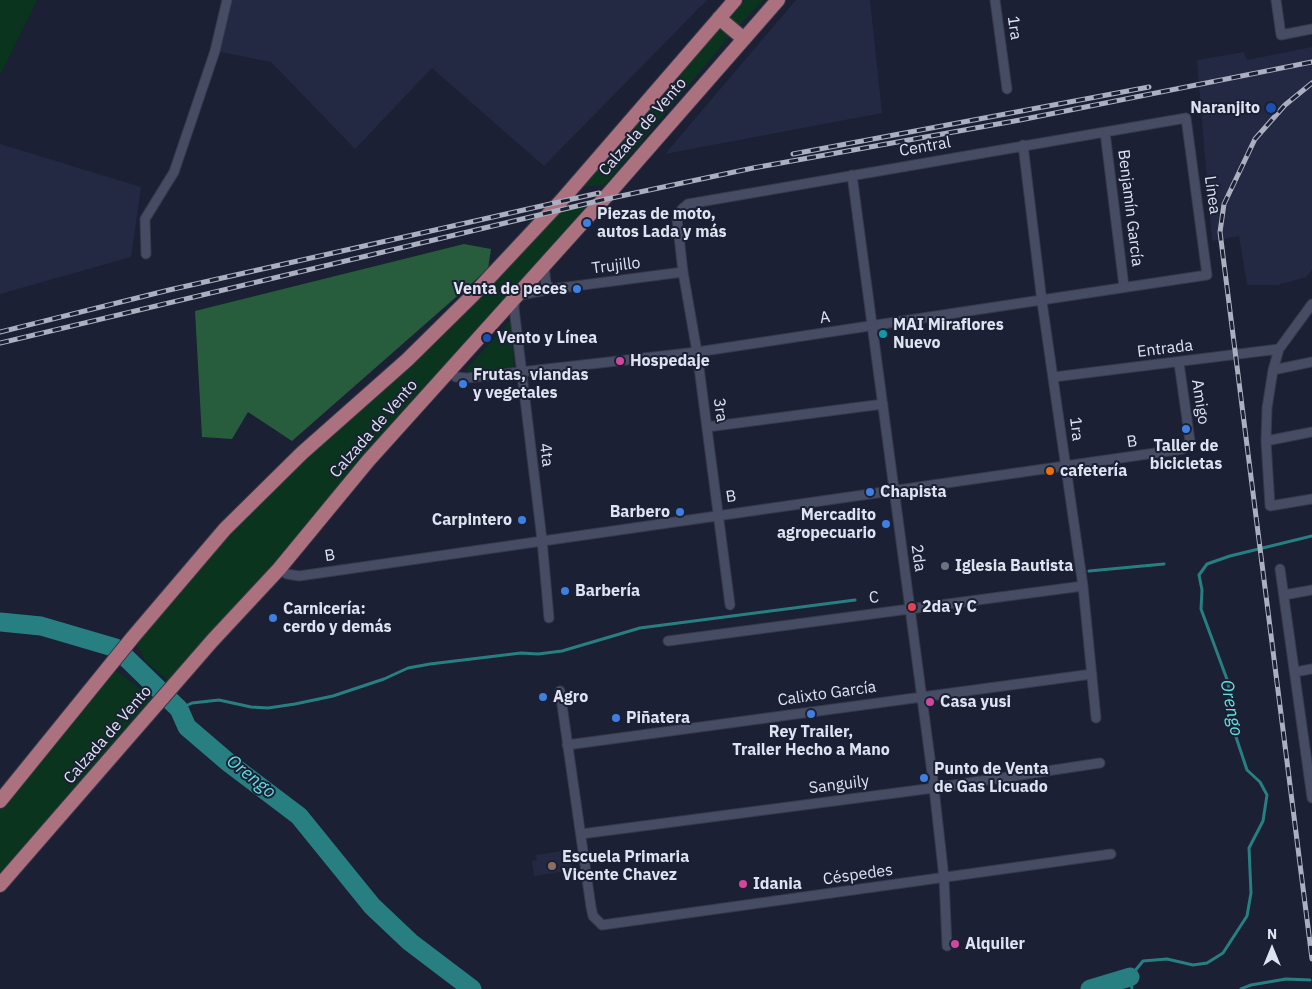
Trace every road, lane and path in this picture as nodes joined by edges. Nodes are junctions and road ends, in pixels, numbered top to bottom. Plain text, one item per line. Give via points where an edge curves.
1 (227, 0) edge
2 (736, 0) edge
3 (778, 0) edge
4 (995, 0) edge
5 (1276, 0) edge
6 (719, 18) junction
7 (1312, 29) edge
8 (744, 39) junction
9 (1008, 89) dead end
10 (1186, 118) joint
11 (1105, 132) junction
12 (1023, 145) junction
13 (852, 175) junction
14 (677, 219) joint
15 (146, 254) dead end
16 (544, 264) junction
17 (683, 272) junction
18 (1207, 275) joint
19 (1124, 287) junction
20 (552, 289) junction
21 (515, 296) junction
22 (1042, 302) junction
23 (1312, 304) edge
24 (873, 326) junction
25 (1279, 349) junction
26 (697, 352) junction
27 (1312, 362) edge
28 (1179, 363) junction
29 (1272, 370) junction
30 (448, 371) junction
31 (521, 373) junction
32 (1054, 377) junction
33 (883, 404) junction
34 (707, 427) junction
35 (1312, 432) edge
36 (1266, 441) junction
37 (1188, 446) joint
38 (1065, 466) junction
39 (893, 490) junction
40 (1312, 499) edge
41 (718, 514) junction
42 (542, 540) junction
43 (279, 569) junction
44 (1280, 569) dead end
45 (1083, 586) junction
46 (1312, 590) edge
47 (1284, 595) junction
48 (730, 605) dead end
49 (911, 610) junction
50 (549, 618) dead end
51 (668, 642) dead end
52 (1312, 669) edge
53 (1294, 672) junction
54 (1092, 674) junction
55 (560, 691) dead end
56 (922, 697) junction
57 (1096, 718) dead end
58 (567, 746) junction
59 (1309, 754) edge
60 (1100, 763) dead end
61 (934, 788) junction
62 (1312, 798) edge
63 (0, 801) edge
64 (581, 834) junction
65 (1111, 854) dead end
66 (944, 878) junction
67 (0, 885) edge
68 (947, 946) dead end

1 - 15 street via 215,51 174,172 145,219
2 - 6 main road, Calzada de Vento
3 - 8 main road, Calzada de Vento
4 - 9 street, 1ra
5 - 7 street via 1281,35
6 - 8 main road
6 - 63 main road, Calzada de Vento via 561,201 490,277 407,360 302,453 225,530
8 - 16 main road, Calzada de Vento
10 - 11 street, Central
10 - 18 street, Línea
11 - 12 street, Central
11 - 19 street, Benjamín García
12 - 13 street, Central
12 - 22 street, 1ra
13 - 14 street, Central via 688,204
13 - 24 street, 2da
14 - 17 street, 3ra
16 - 20 street via 546,284
16 - 21 main road, Calzada de Vento
17 - 20 street, Trujillo
17 - 26 street, 3ra
18 - 19 street, A
19 - 22 street, A
20 - 21 street, Trujillo
21 - 30 main road, Calzada de Vento
21 - 31 street, 4ta
22 - 24 street, A
22 - 32 street, 1ra
23 - 25 street
24 - 26 street, A
24 - 33 street, 2da
25 - 28 street, Entrada
25 - 29 street
26 - 31 street, A
26 - 34 street, 3ra
27 - 29 street
28 - 32 street, Entrada
28 - 37 street, Amigo via 1190,441
29 - 36 street
30 - 31 street, A via 456,377 467,378
30 - 43 main road, Calzada de Vento via 368,460
31 - 42 street, 4ta
32 - 38 street, 1ra
33 - 34 street
33 - 39 street, 2da
34 - 41 street, 3ra
35 - 36 street
36 - 40 street via 1270,506
37 - 38 street, B
38 - 39 street, B
38 - 45 street, 1ra
39 - 41 street, B
39 - 49 street, 2da
41 - 42 street, B
41 - 48 street, 3ra
42 - 43 street, B via 299,576
42 - 50 street, 4ta
43 - 67 main road, Calzada de Vento
44 - 47 street
45 - 49 street, C
45 - 54 street, 1ra
46 - 47 street
47 - 53 street
49 - 51 street, C
49 - 56 street, 2da
52 - 53 street
53 - 59 street
54 - 56 street, Calixto García
54 - 57 street, 1ra
55 - 58 street
56 - 58 street, Calixto García
56 - 61 street, 2da
58 - 64 street
59 - 62 street
60 - 61 street, Sanguily
61 - 64 street, Sanguily
61 - 66 street, 2da
64 - 66 street, Céspedes via 591,907 597,922 609,926
65 - 66 street, Céspedes
66 - 68 street, 2da

